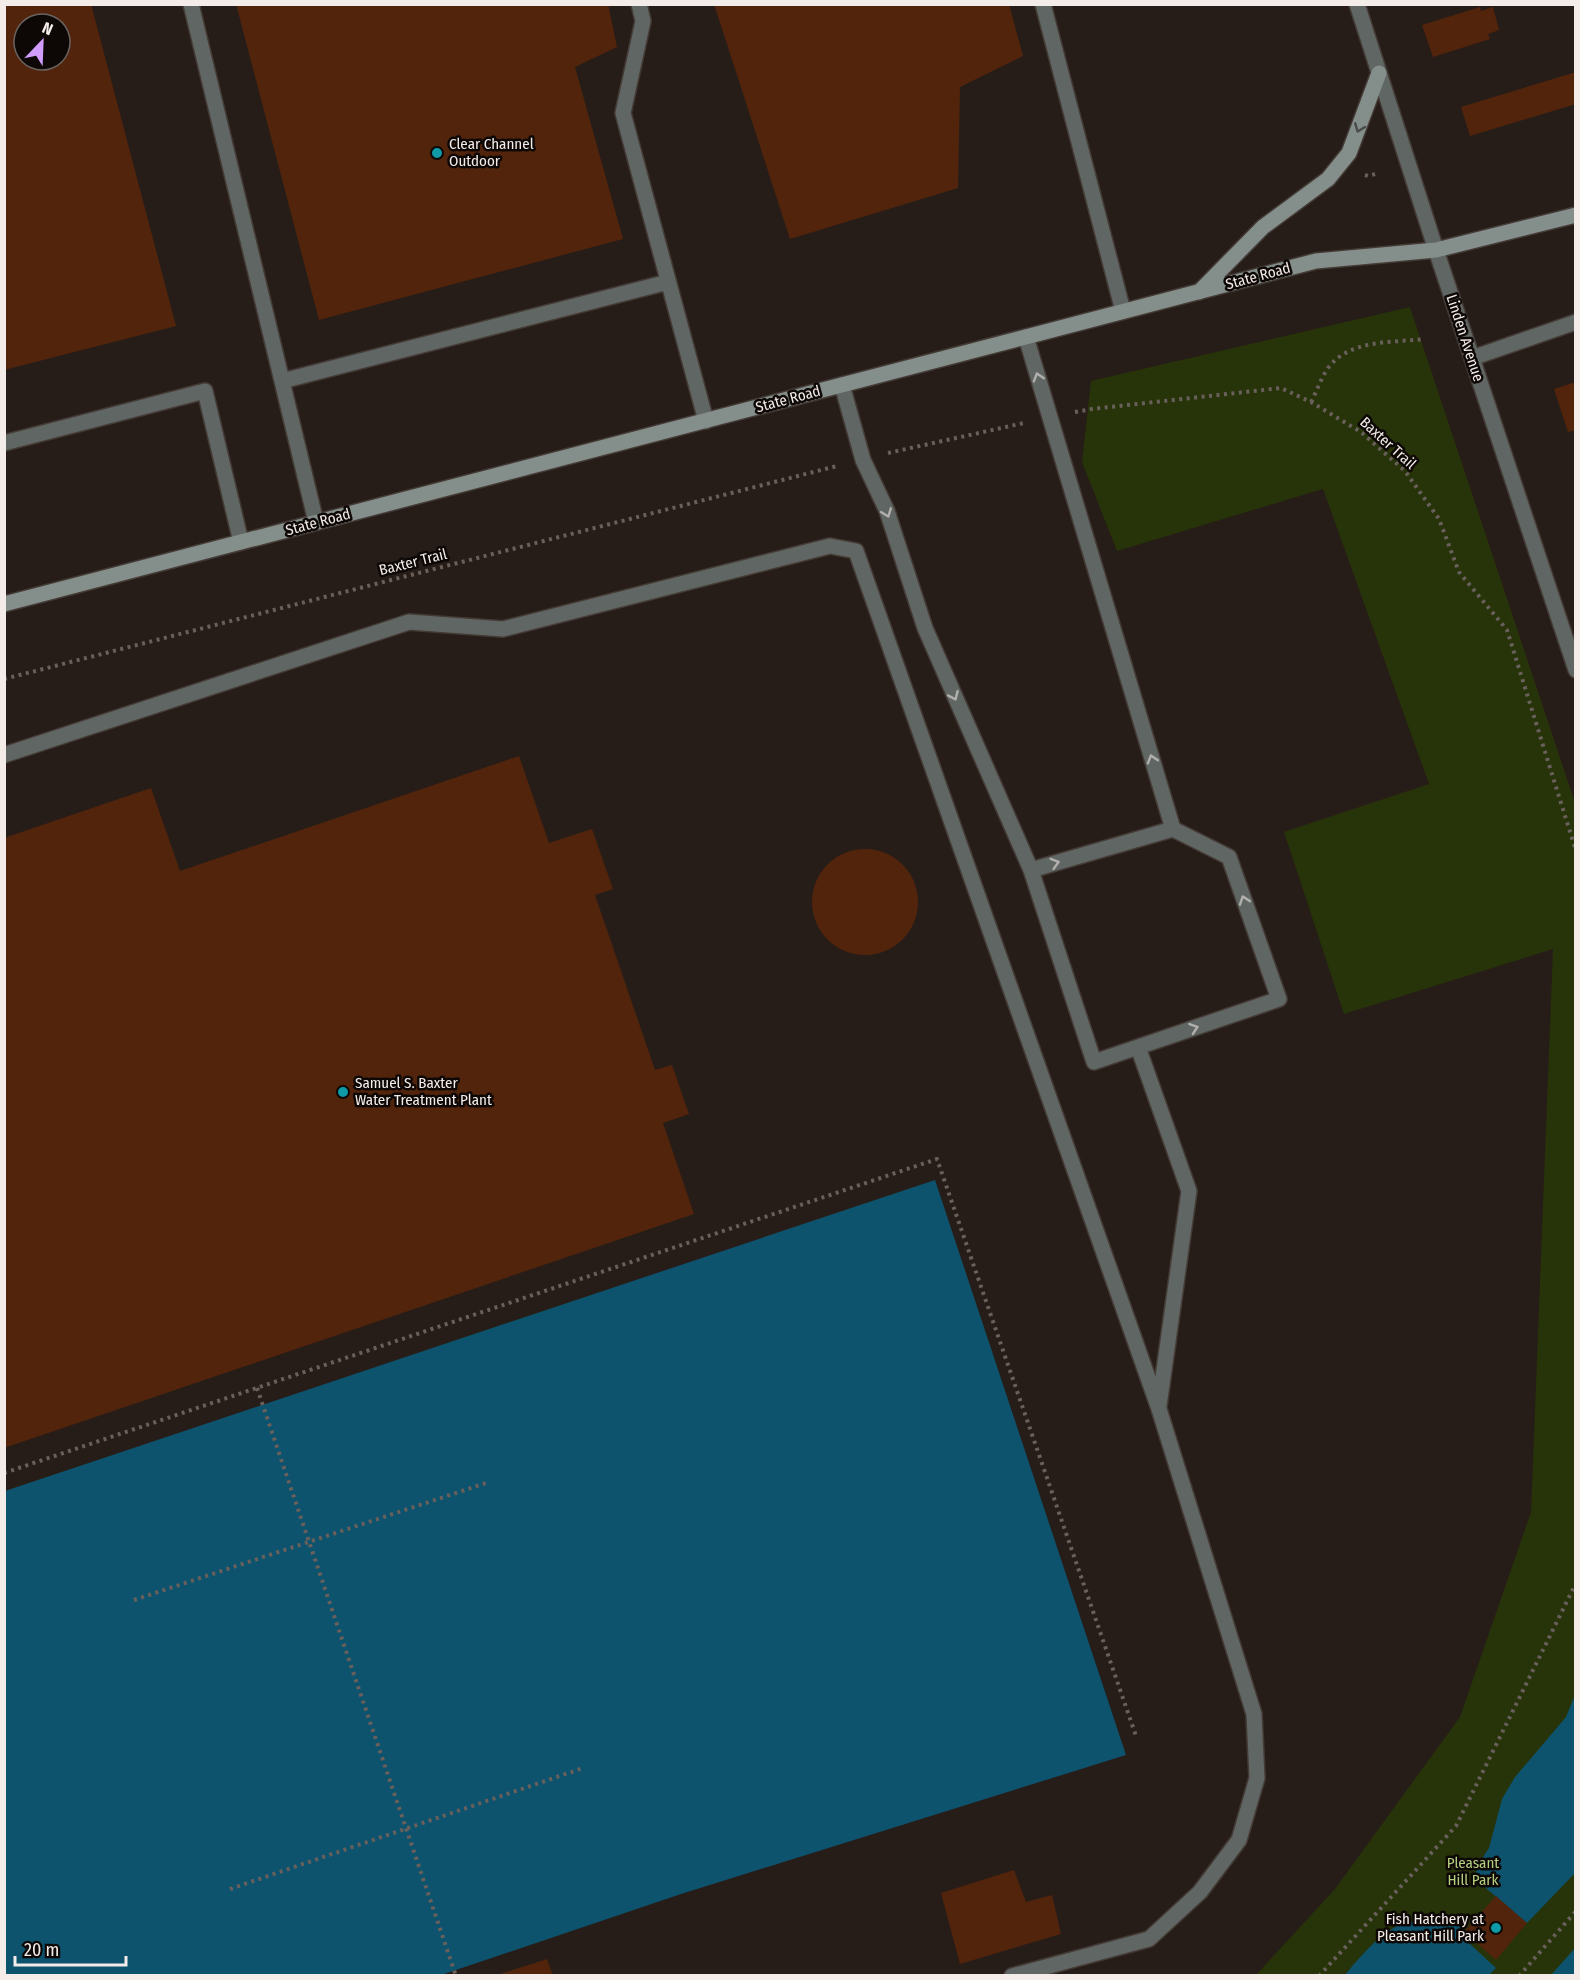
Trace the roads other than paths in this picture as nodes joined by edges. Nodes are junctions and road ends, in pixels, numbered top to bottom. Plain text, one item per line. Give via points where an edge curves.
1 (191, 4) edge
2 (639, 4) edge
3 (1043, 4) edge
4 (1357, 4) edge
5 (1379, 73) junction
6 (1575, 215) edge
7 (1436, 250) junction
8 (668, 282) junction
9 (1198, 292) junction
10 (1123, 311) junction
11 (1575, 322) edge
12 (1026, 337) junction
13 (1472, 358) junction
14 (282, 381) junction
15 (842, 385) junction
16 (706, 421) junction
17 (4, 442) edge
18 (316, 522) junction
19 (241, 542) junction
20 (4, 604) edge
21 (1575, 670) edge
22 (4, 755) edge
23 (1173, 829) junction
24 (1031, 870) junction
25 (1138, 1047) junction
26 (1159, 1409) junction
27 (1012, 1976) edge

1 - 14 street
2 - 8 street via 643,21 623,113
3 - 10 street
4 - 5 street, Linden Avenue
5 - 7 street, Linden Avenue
5 -> 9 main road via 1349,153 1328,179 1263,227
6 - 7 main road, State Road
7 - 9 main road, State Road via 1316,261
7 - 13 street, Linden Avenue
8 - 14 street
8 - 16 street
9 - 10 main road, State Road
10 - 12 main road, State Road
11 - 13 street
12 - 15 main road, State Road
23 -> 12 street
13 - 21 street, Linden Avenue
14 - 18 street
15 - 16 main road, State Road
15 -> 24 street via 862,460 887,511 925,628
16 - 18 main road, State Road
17 - 19 street via 205,391
18 - 19 main road, State Road
19 - 20 main road, State Road
22 - 26 street via 409,622 503,628 830,546 856,551
24 -> 23 street
25 -> 23 street via 1279,999 1229,857
24 - 25 street via 1094,1062
25 - 26 street via 1189,1191
26 - 27 street via 1254,1714 1257,1778 1239,1840 1200,1892 1149,1939

